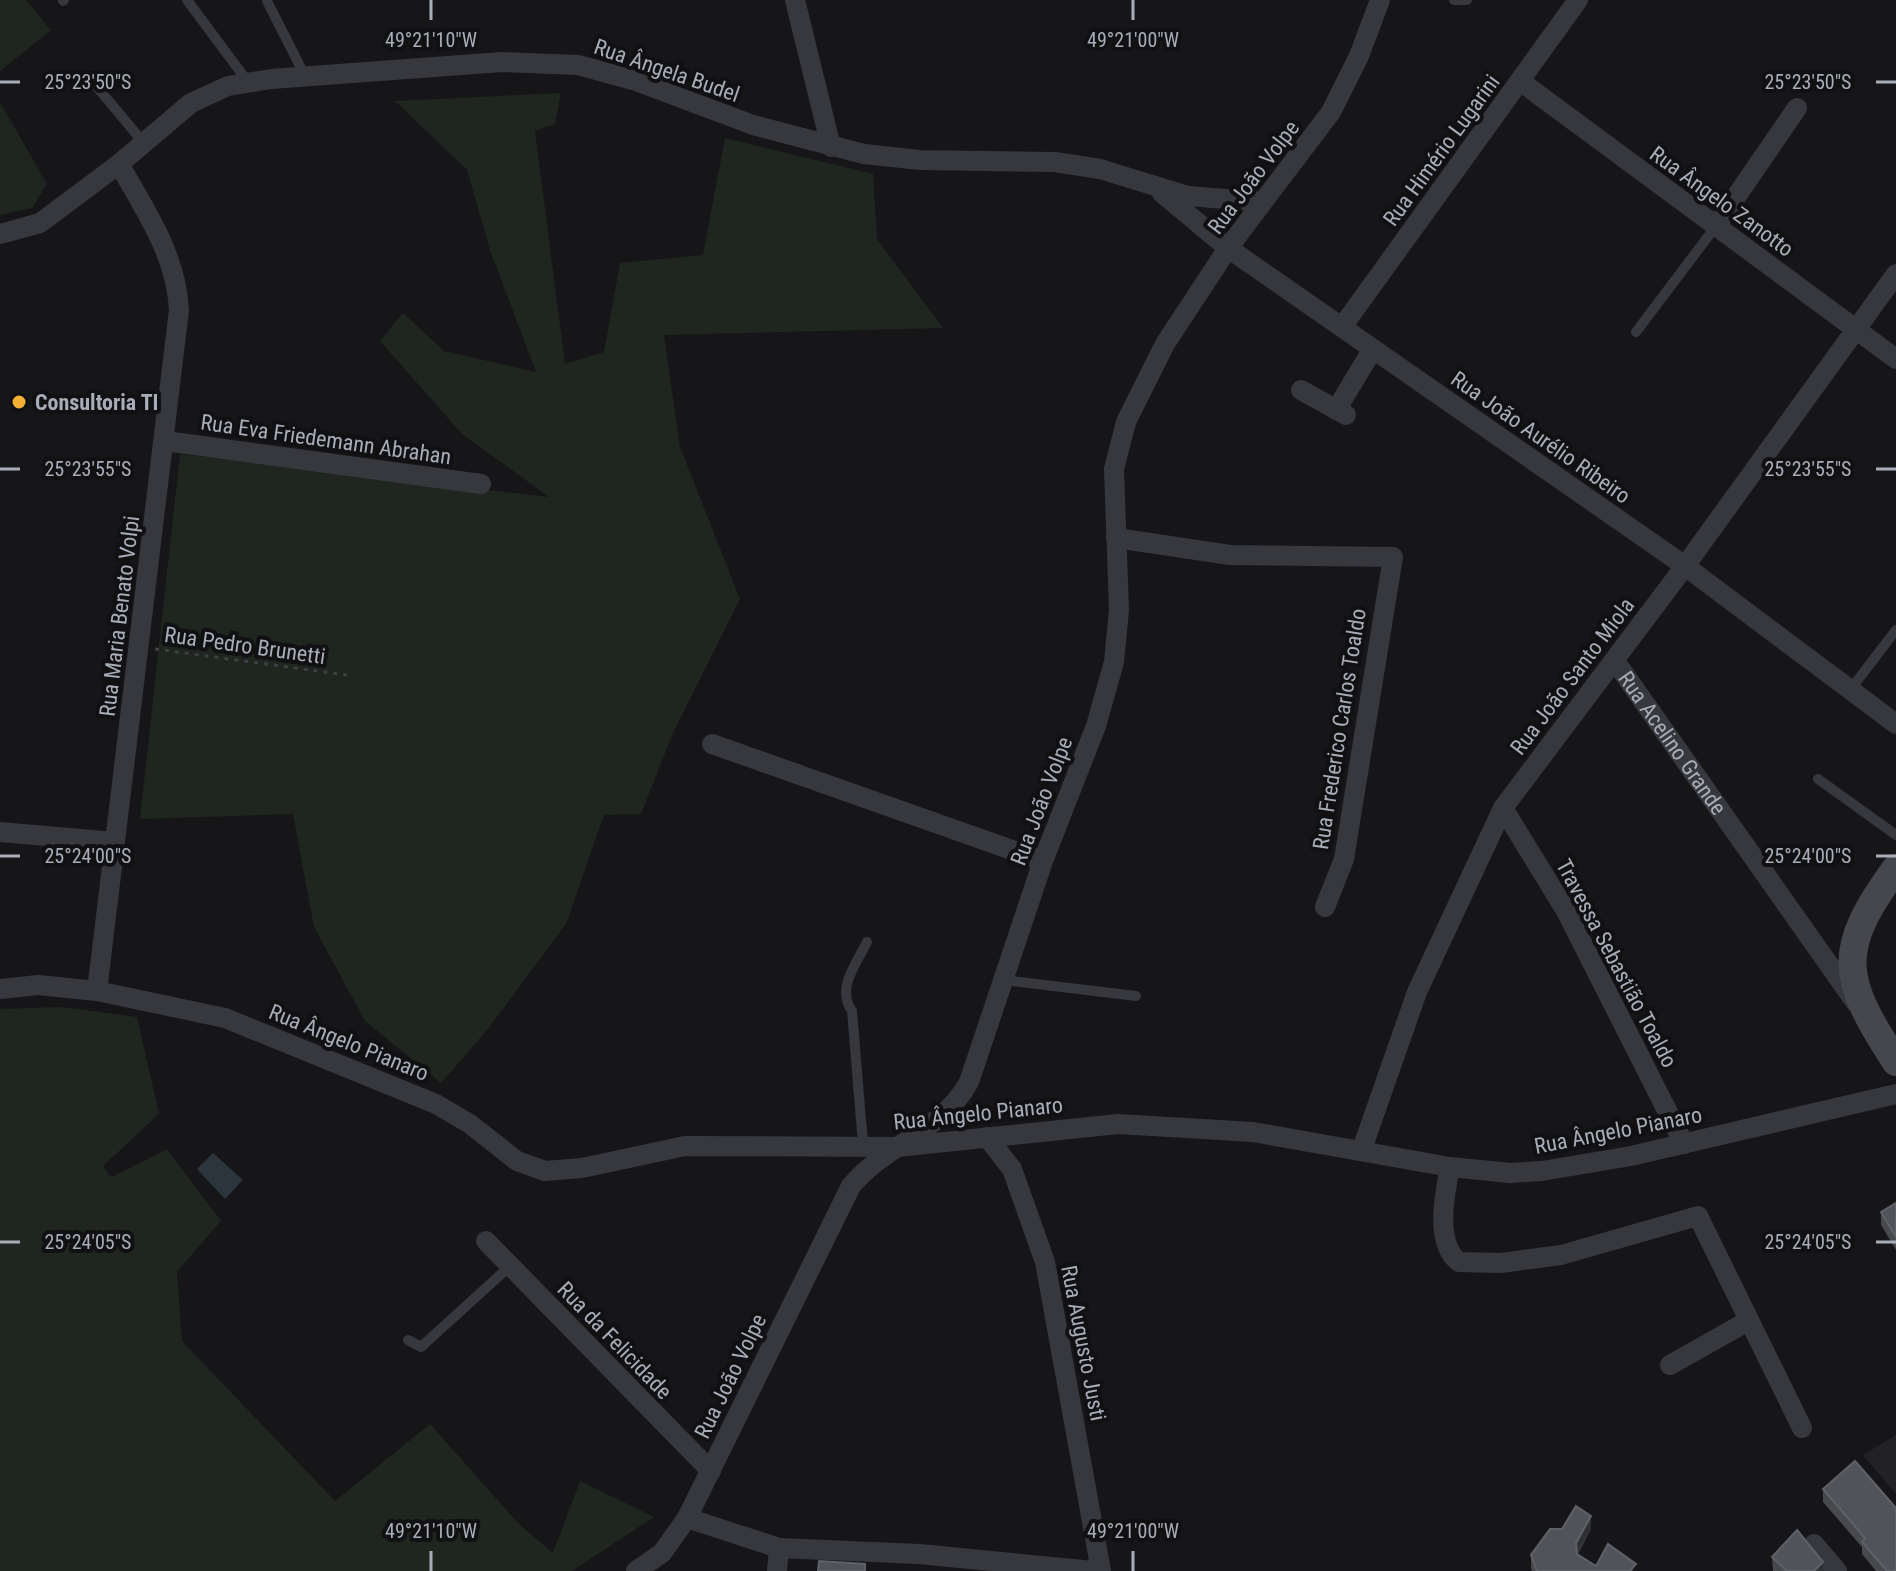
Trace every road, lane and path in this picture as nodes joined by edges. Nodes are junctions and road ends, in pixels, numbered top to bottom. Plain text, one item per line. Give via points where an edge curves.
1 (187, 0) edge
2 (795, 0) edge
3 (1380, 0) edge
4 (1454, 0) edge
5 (1467, 0) edge
6 (1578, 0) edge
7 (267, 1) edge
8 (87, 75) dead end
9 (305, 76) junction
10 (1520, 81) junction
11 (248, 82) junction
12 (1797, 108) dead end
13 (143, 142) junction
14 (831, 147) junction
15 (119, 164) junction
16 (1159, 190) junction
17 (1262, 202) junction
18 (1716, 226) junction
19 (0, 234) edge
20 (1228, 248) junction
21 (1896, 274) edge
22 (1342, 327) junction
23 (1856, 329) junction
24 (1636, 332) dead end
25 (1373, 349) junction
26 (1896, 359) edge
27 (1301, 390) dead end
28 (165, 441) junction
29 (481, 484) dead end
30 (1116, 538) junction
31 (1685, 566) junction
32 (1896, 630) edge
33 (139, 647) junction
34 (1615, 661) junction
35 (347, 675) dead end
36 (1850, 690) junction
37 (1896, 724) edge
38 (712, 744) dead end
39 (1818, 779) dead end
40 (1503, 808) junction
41 (0, 832) edge
42 (1896, 835) edge
43 (115, 842) junction
44 (1043, 861) junction
45 (1896, 868) edge
46 (1325, 907) dead end
47 (867, 942) dead end
48 (1003, 980) junction
49 (0, 989) edge
50 (97, 991) junction
51 (1136, 996) dead end
52 (1863, 1012) junction
53 (1896, 1062) edge
54 (1896, 1094) edge
55 (987, 1137) junction
56 (863, 1144) junction
57 (1684, 1144) junction
58 (897, 1147) junction
59 (1362, 1149) junction
60 (1450, 1167) junction
61 (486, 1241) dead end
62 (510, 1266) junction
63 (1748, 1321) junction
64 (408, 1340) dead end
65 (1670, 1365) dead end
66 (1802, 1428) dead end
67 (711, 1471) junction
68 (687, 1518) junction
69 (1814, 1544) dead end
70 (779, 1548) junction
71 (662, 1562) edge
72 (636, 1571) edge
73 (777, 1571) edge
74 (1093, 1571) edge
75 (1101, 1571) edge
76 (1837, 1571) edge

1 - 11 lane
2 - 14 street
3 - 17 street, Rua João Volpe via 1331,112
4 - 5 lane
6 - 10 street, Rua Himério Lugarini
7 - 9 lane
8 - 13 lane
9 - 11 street, Rua Ângela Budel
9 - 14 street, Rua Ângela Budel via 502,62 578,65
10 - 18 street, Rua Ângelo Zanotto
10 - 22 street, Rua Himério Lugarini
11 - 13 street, Rua Ângela Budel via 191,103
12 - 18 street
13 - 15 street, Rua Ângela Budel
14 - 16 street, Rua Ângela Budel via 894,159 1081,166
15 - 19 street, Rua Ângela Budel via 40,223
15 - 28 street, Rua Maria Benato Volpi via 167,250 178,286
16 - 17 street, Rua Ângela Budel
16 - 20 street, Rua João Aurélio Ribeiro
17 - 20 street, Rua João Volpe
18 - 23 street, Rua Ângelo Zanotto
18 - 24 lane
20 - 22 street, Rua João Aurélio Ribeiro
20 - 30 street, Rua João Volpe via 1165,344 1126,422 1114,469
21 - 23 street, Rua João Santo Miola
22 - 25 street, Rua João Aurélio Ribeiro
23 - 26 street, Rua Ângelo Zanotto
23 - 31 street, Rua João Santo Miola
25 - 27 street via 1341,413
25 - 31 street, Rua João Aurélio Ribeiro
28 - 29 street, Rua Eva Friedemann Abrahan
28 - 33 street, Rua Maria Benato Volpi
30 - 44 street, Rua João Volpe via 1119,610 1114,662 1096,726
30 - 46 street, Rua Frederico Carlos Toaldo via 1230,555 1393,557 1344,859
31 - 34 street, Rua João Santo Miola
31 - 36 street, Rua João Aurélio Ribeiro
32 - 36 lane
33 - 35 path, Rua Pedro Brunetti
33 - 43 street, Rua Maria Benato Volpi
34 - 40 street, Rua João Santo Miola
34 - 52 street, Rua Acelino Grande
36 - 37 street, Rua João Aurélio Ribeiro
38 - 44 street
39 - 42 lane
40 - 57 street, Travessa Sebastião Toaldo via 1566,911
40 - 59 street, Rua João Santo Miola via 1417,992
41 - 43 street
43 - 50 street, Rua Maria Benato Volpi
44 - 48 street, Rua João Volpe
45 - 52 street via 1869,904 1853,941 1854,980
47 - 56 lane via 844,989 852,1011
48 - 51 lane
48 - 58 street, Rua João Volpe via 961,1098
49 - 50 street, Rua Ângelo Pianaro via 38,985
50 - 56 street, Rua Ângelo Pianaro via 187,1007 258,1030 436,1104 517,1161 545,1171 685,1146
52 - 53 street, Rua Acelino Grande
54 - 57 street, Rua Ângelo Pianaro
55 - 58 street, Rua Ângelo Pianaro
55 - 59 street, Rua Ângelo Pianaro via 1089,1125 1141,1125 1253,1132
55 - 75 street, Rua Augusto Justi via 1012,1169 1045,1262
56 - 58 street, Rua Ângelo Pianaro
57 - 60 street, Rua Ângelo Pianaro via 1542,1171
58 - 67 street, Rua João Volpe via 864,1171 838,1207
59 - 60 street, Rua Ângelo Pianaro
60 - 63 street via 1444,1224 1448,1247 1459,1262 1561,1255 1698,1216
61 - 62 street, Rua da Felicidade
62 - 64 lane via 421,1347
62 - 67 street, Rua da Felicidade
63 - 65 street
63 - 66 street
67 - 68 street, Rua João Volpe
68 - 70 street
68 - 71 street, Rua João Volpe
69 - 76 street
70 - 73 street
70 - 74 street via 919,1554
71 - 72 street, Rua João Volpe

